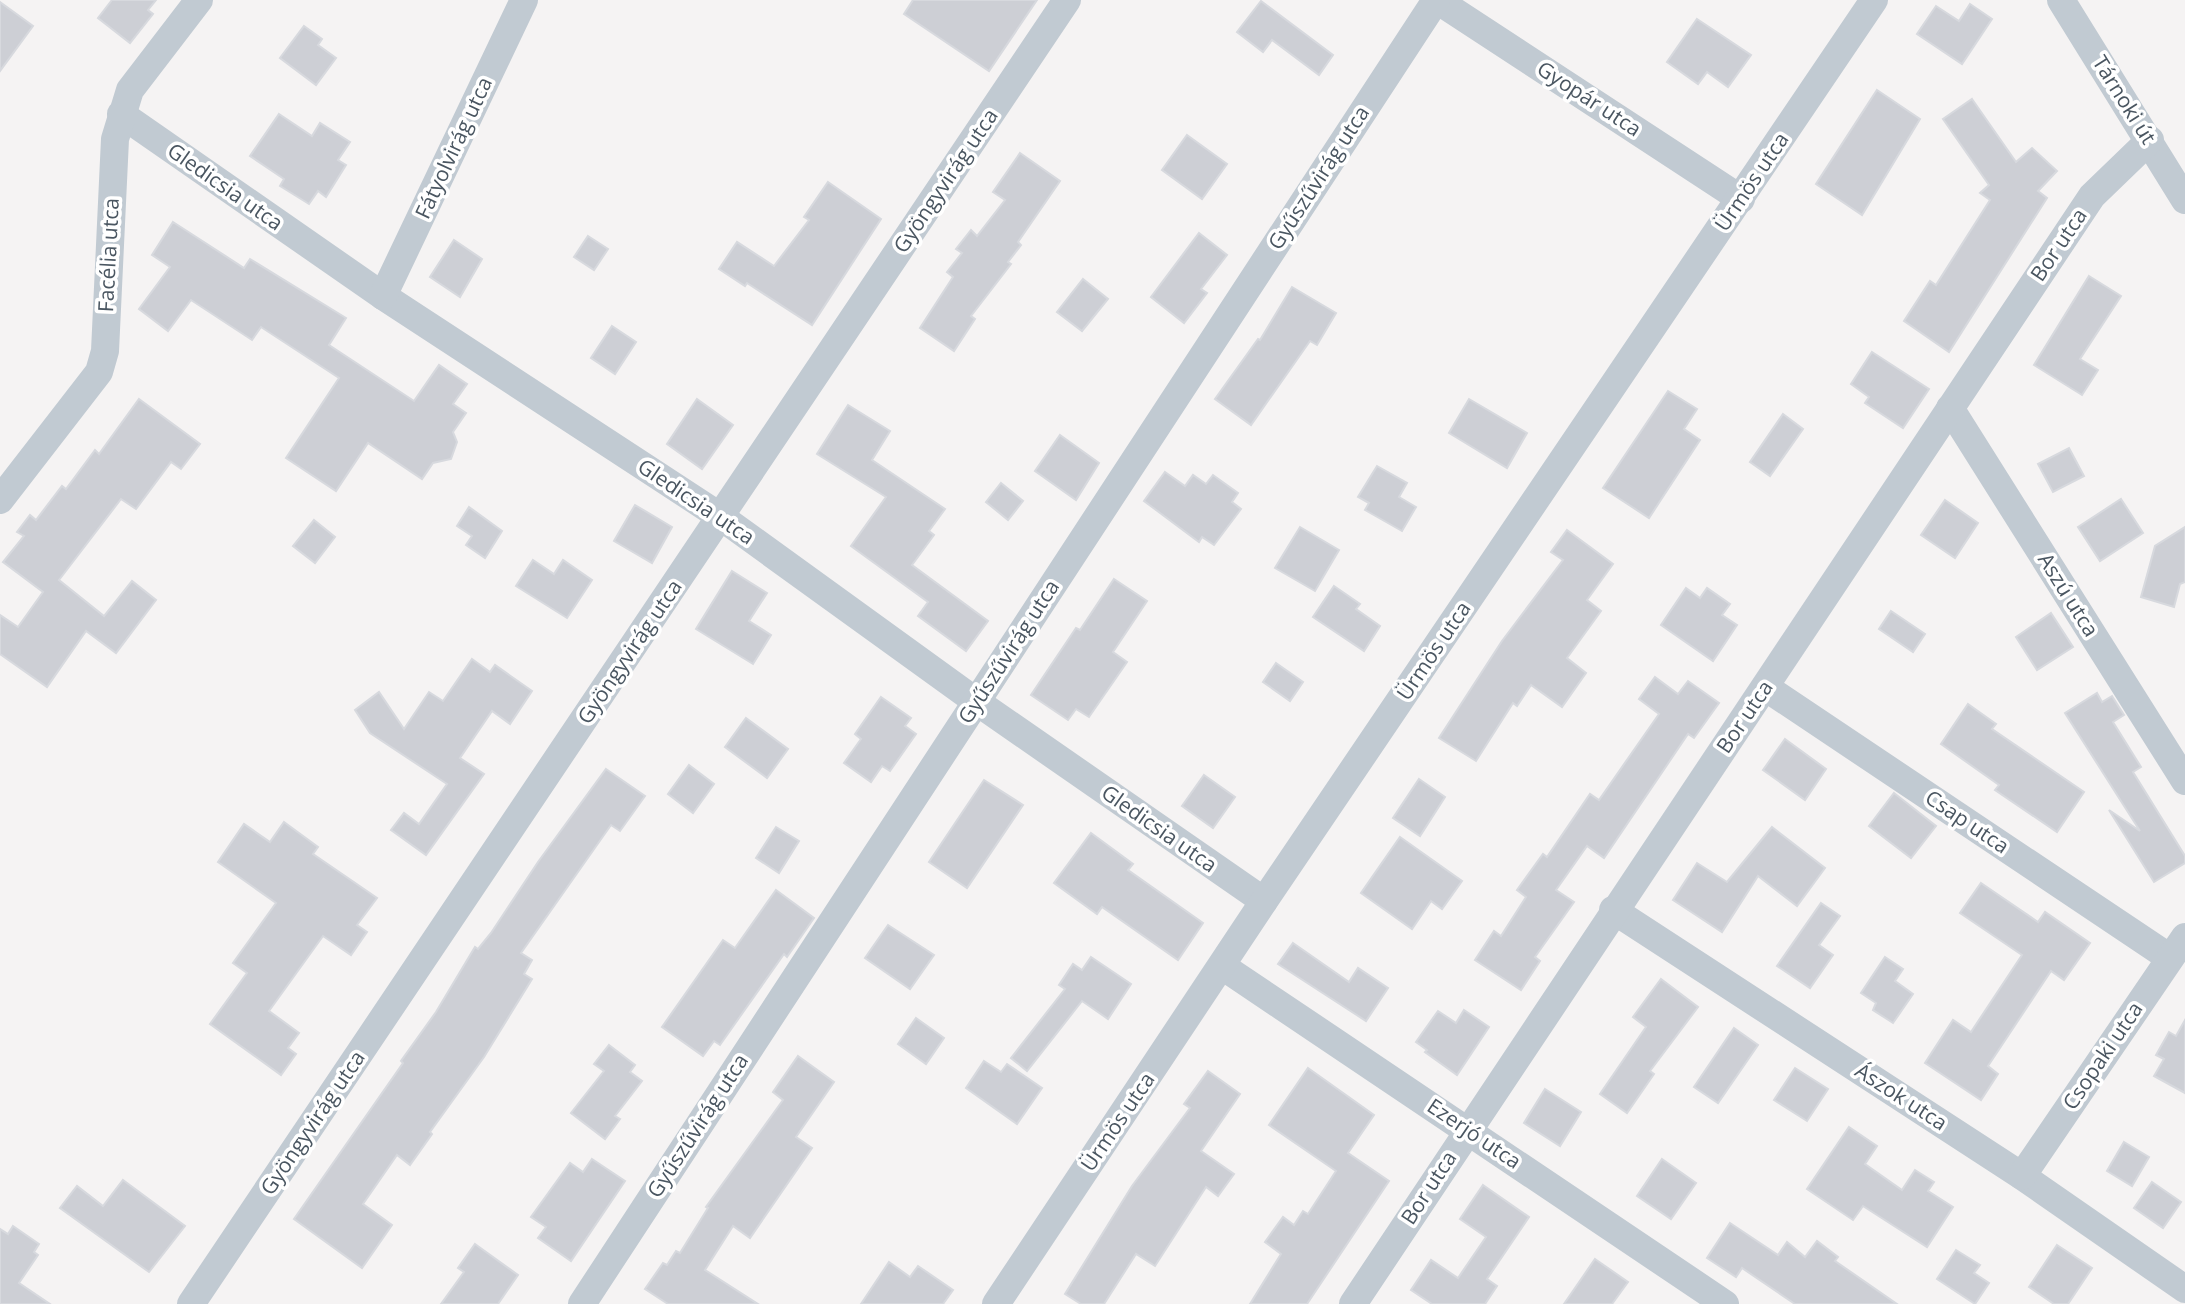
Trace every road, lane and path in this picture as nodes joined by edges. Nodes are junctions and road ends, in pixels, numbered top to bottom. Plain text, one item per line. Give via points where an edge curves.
1 (199, 0) edge
2 (524, 0) edge
3 (1067, 0) edge
4 (1436, 0) edge
5 (1874, 0) edge
6 (2061, 0) edge
7 (121, 114) junction
8 (2150, 141) junction
9 (1741, 199) junction
10 (2185, 200) edge
11 (383, 296) junction
12 (1950, 408) junction
13 (0, 500) edge
14 (721, 517) junction
15 (1765, 687) junction
16 (977, 702) junction
17 (2185, 781) edge
18 (1264, 901) junction
19 (1614, 910) junction
20 (2177, 948) edge
21 (1222, 966) junction
22 (1467, 1129) junction
23 (2022, 1176) junction
24 (2185, 1289) edge
25 (191, 1304) edge
26 (582, 1304) edge
27 (996, 1304) edge
28 (1353, 1304) edge
29 (1725, 1304) edge

1 - 7 street, Facélia utca via 130,90
2 - 11 street, Fátyolvirág utca
3 - 14 street, Gyöngyvirág utca
4 - 9 street, Gyopár utca
4 - 16 street, Gyűszűvirág utca
5 - 9 street, Ürmös utca
6 - 8 street, Tárnoki út
7 - 11 street, Gledicsia utca
7 - 13 street, Facélia utca via 115,139 105,351 99,373
8 - 10 street, Tárnoki út
8 - 12 street, Bor utca via 2092,196
9 - 18 street, Ürmös utca
11 - 14 street, Gledicsia utca
12 - 15 street, Bor utca
12 - 17 street, Aszú utca
14 - 16 street, Gledicsia utca
14 - 25 street, Gyöngyvirág utca
15 - 19 street, Bor utca
15 - 20 street, Csap utca
16 - 18 street, Gledicsia utca
16 - 26 street, Gyűszűvirág utca
18 - 21 street, Ürmös utca
19 - 22 street, Bor utca
19 - 23 street, Ászok utca
20 - 23 street, Csopaki utca
21 - 22 street, Ezerjó utca
21 - 27 street, Ürmös utca
22 - 28 street, Bor utca
22 - 29 street, Ezerjó utca
23 - 24 street, Ászok utca

